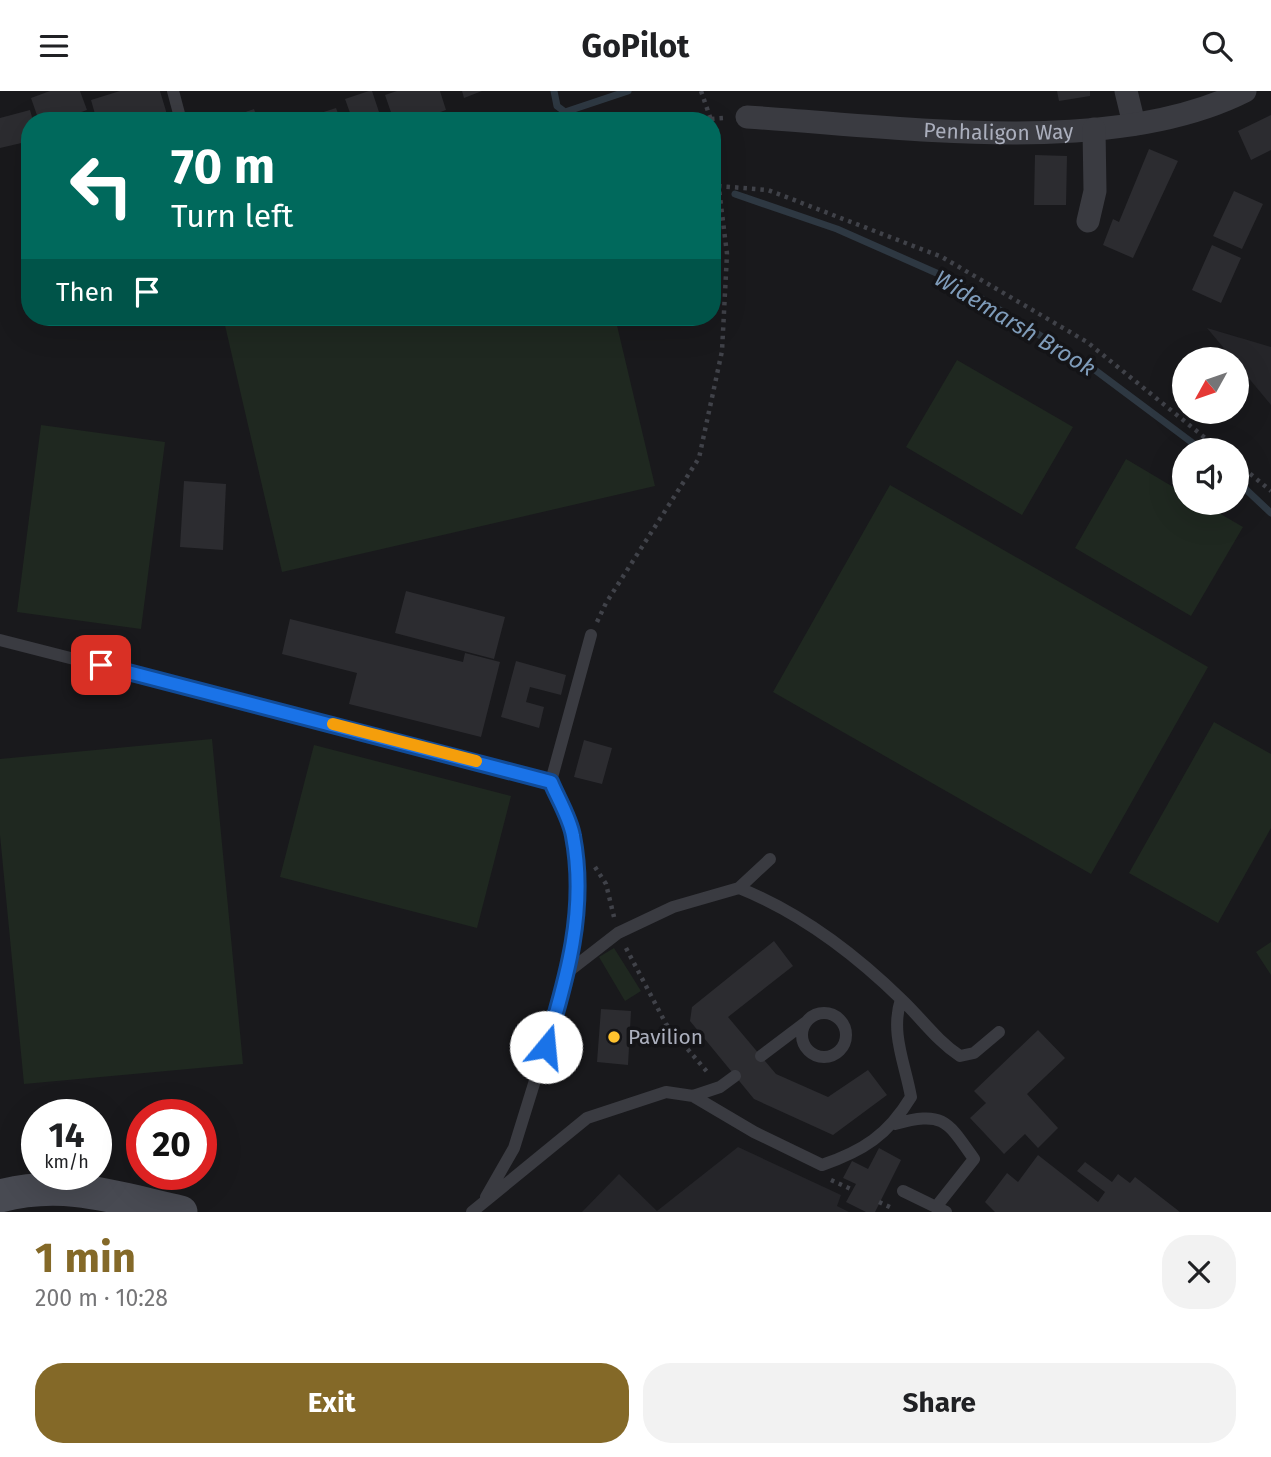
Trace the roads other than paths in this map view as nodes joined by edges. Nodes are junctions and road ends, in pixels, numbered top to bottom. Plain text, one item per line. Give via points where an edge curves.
1 (173, 91) edge
2 (1126, 91) edge
3 (1245, 91) edge
4 (179, 112) edge
5 (747, 117) dead end
6 (1134, 124) junction
7 (1094, 129) junction
8 (1088, 221) dead end
9 (591, 635) road end
10 (0, 640) edge
11 (551, 782) junction
12 (770, 859) dead end
13 (738, 888) junction
14 (569, 971) junction
15 (901, 999) junction
16 (807, 1021) dead end
17 (999, 1032) dead end
18 (761, 1056) dead end
19 (736, 1076) dead end
20 (693, 1095) junction
21 (895, 1125) junction
22 (903, 1191) dead end
23 (0, 1196) edge
24 (477, 1209) edge
25 (941, 1210) edge
26 (181, 1212) edge

1 - 4 lane
2 - 6 street
3 - 6 street, Penhaligon Way via 1196,110
5 - 7 street, Penhaligon Way via 987,131
6 - 7 street, Penhaligon Way
7 - 8 street via 1095,191
9 - 11 lane
10 - 11 lane
11 - 14 lane via 573,835 578,909
12 - 13 lane
13 - 14 lane via 673,907 618,933
13 - 15 lane via 770,900 809,926
14 - 24 lane via 514,1149
15 - 17 lane via 942,1044 960,1056 974,1053
15 - 21 lane via 896,1014 897,1043 911,1097
16 - 18 lane
19 - 20 lane via 720,1087
20 - 21 lane via 822,1165 850,1156
20 - 24 lane via 666,1092 587,1118
21 - 25 lane via 925,1116 951,1126 974,1159
22 - 25 lane
23 - 26 street via 64,1187

